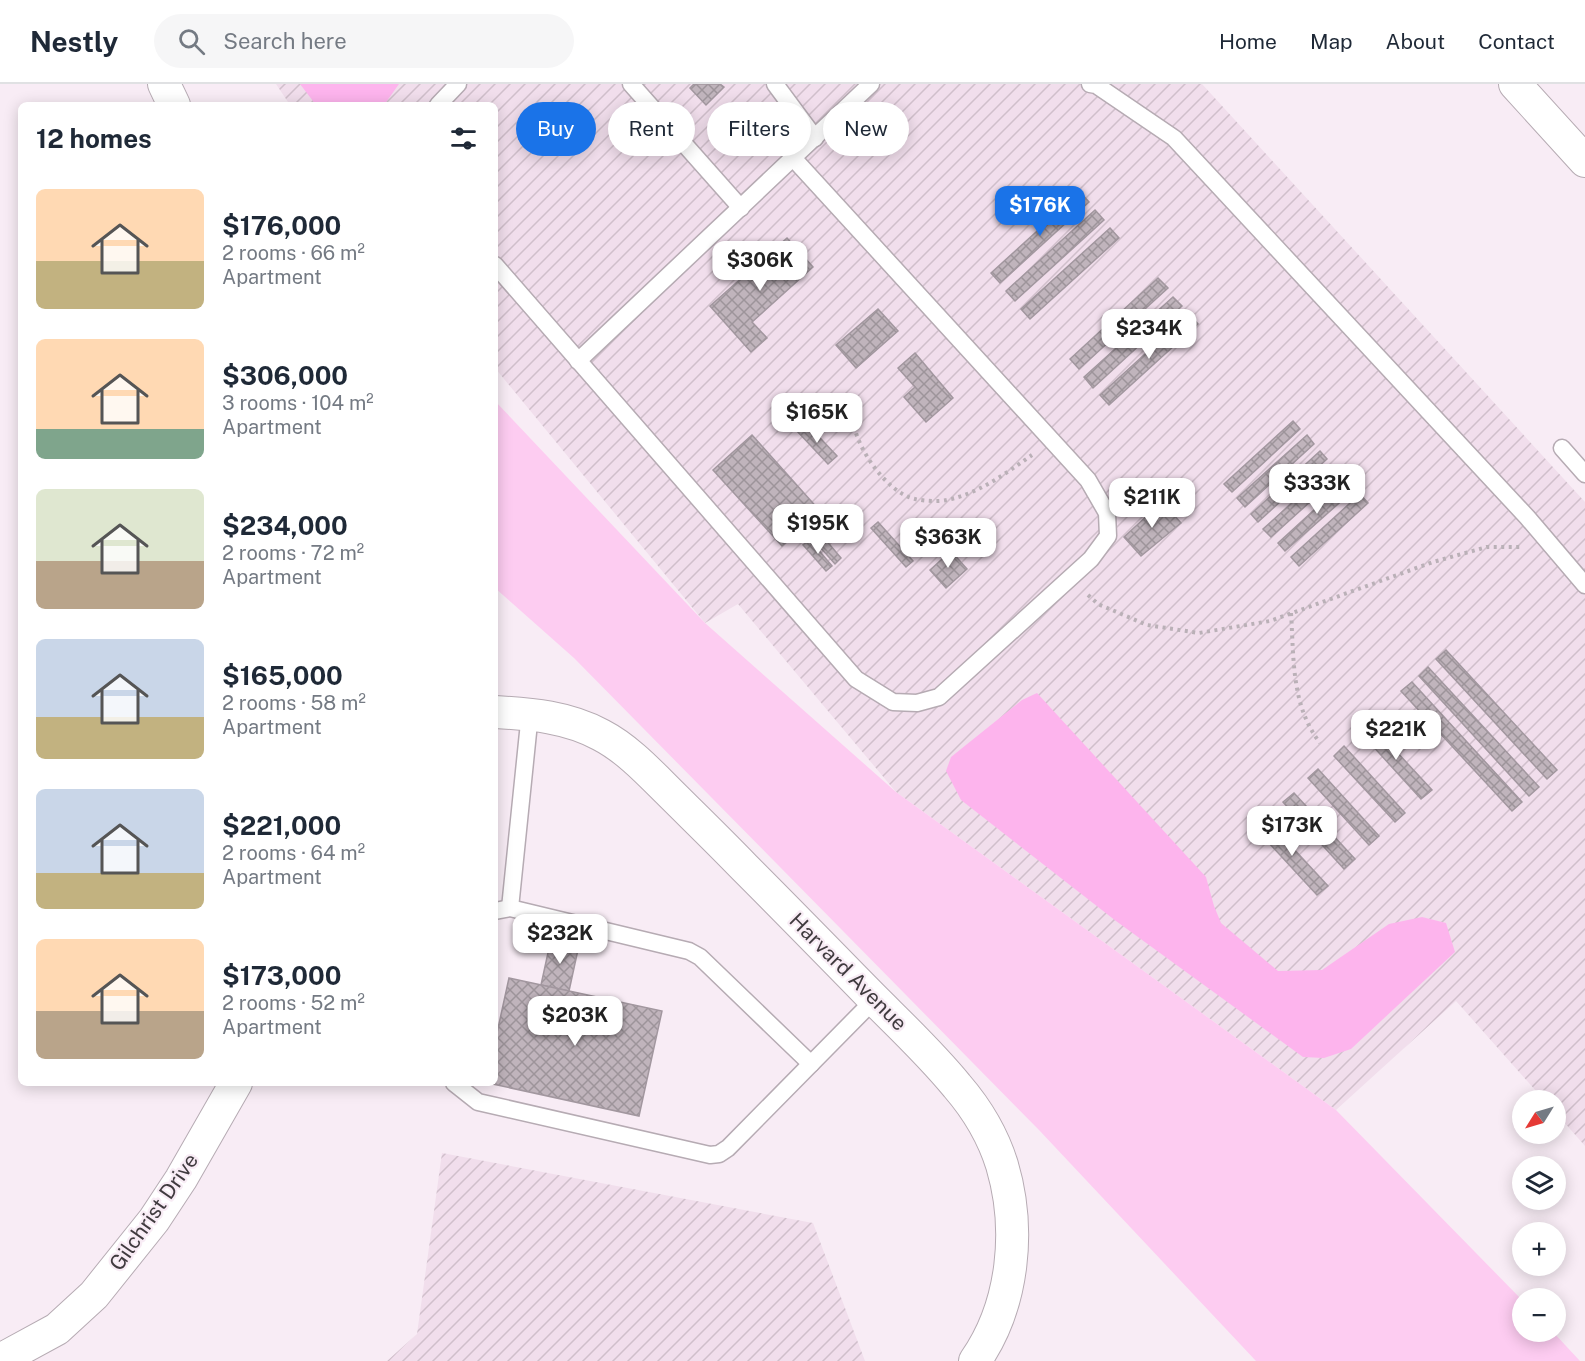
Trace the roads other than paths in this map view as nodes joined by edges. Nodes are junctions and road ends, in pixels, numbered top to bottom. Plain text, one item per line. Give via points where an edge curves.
1 (164, 84) edge
2 (458, 84) edge
3 (631, 84) edge
4 (775, 84) edge
5 (871, 84) edge
6 (1090, 84) edge
7 (1515, 84) edge
8 (173, 102) edge
9 (441, 102) edge
10 (820, 134) junction
11 (794, 159) junction
12 (1585, 160) edge
13 (741, 208) junction
14 (498, 269) edge
15 (578, 361) junction
16 (1562, 448) dead end
17 (1585, 474) edge
18 (1585, 585) edge
19 (498, 712) edge
20 (530, 714) junction
21 (503, 909) edge
22 (875, 999) junction
23 (811, 1064) junction
24 (234, 1086) edge
25 (458, 1086) edge
26 (57, 1329) junction
27 (0, 1360) edge
28 (46, 1361) edge
29 (975, 1361) edge

1 - 8 street
2 - 9 lane
3 - 13 lane
4 - 10 lane
5 - 10 lane
6 - 18 lane via 1174,138 1527,517
7 - 12 street
10 - 11 lane
11 - 13 lane
11 - 15 lane via 1088,480 1107,513 1108,536 1070,580 939,697 917,703 893,702 856,680
13 - 15 lane
14 - 15 lane
16 - 17 lane
19 - 20 street, Harvard Avenue
20 - 21 lane
20 - 22 street, Harvard Avenue via 579,725 624,750
21 - 23 lane via 689,951 700,957
22 - 23 lane
22 - 29 street, Harvard Avenue via 957,1085 987,1130 1001,1163 1013,1225 1012,1253 997,1322
23 - 25 lane via 728,1148 710,1155 478,1102
24 - 26 street, Gilchrist Drive via 154,1220 94,1295
26 - 27 street, Gilchrist Drive
26 - 28 street, Gilchrist Drive

